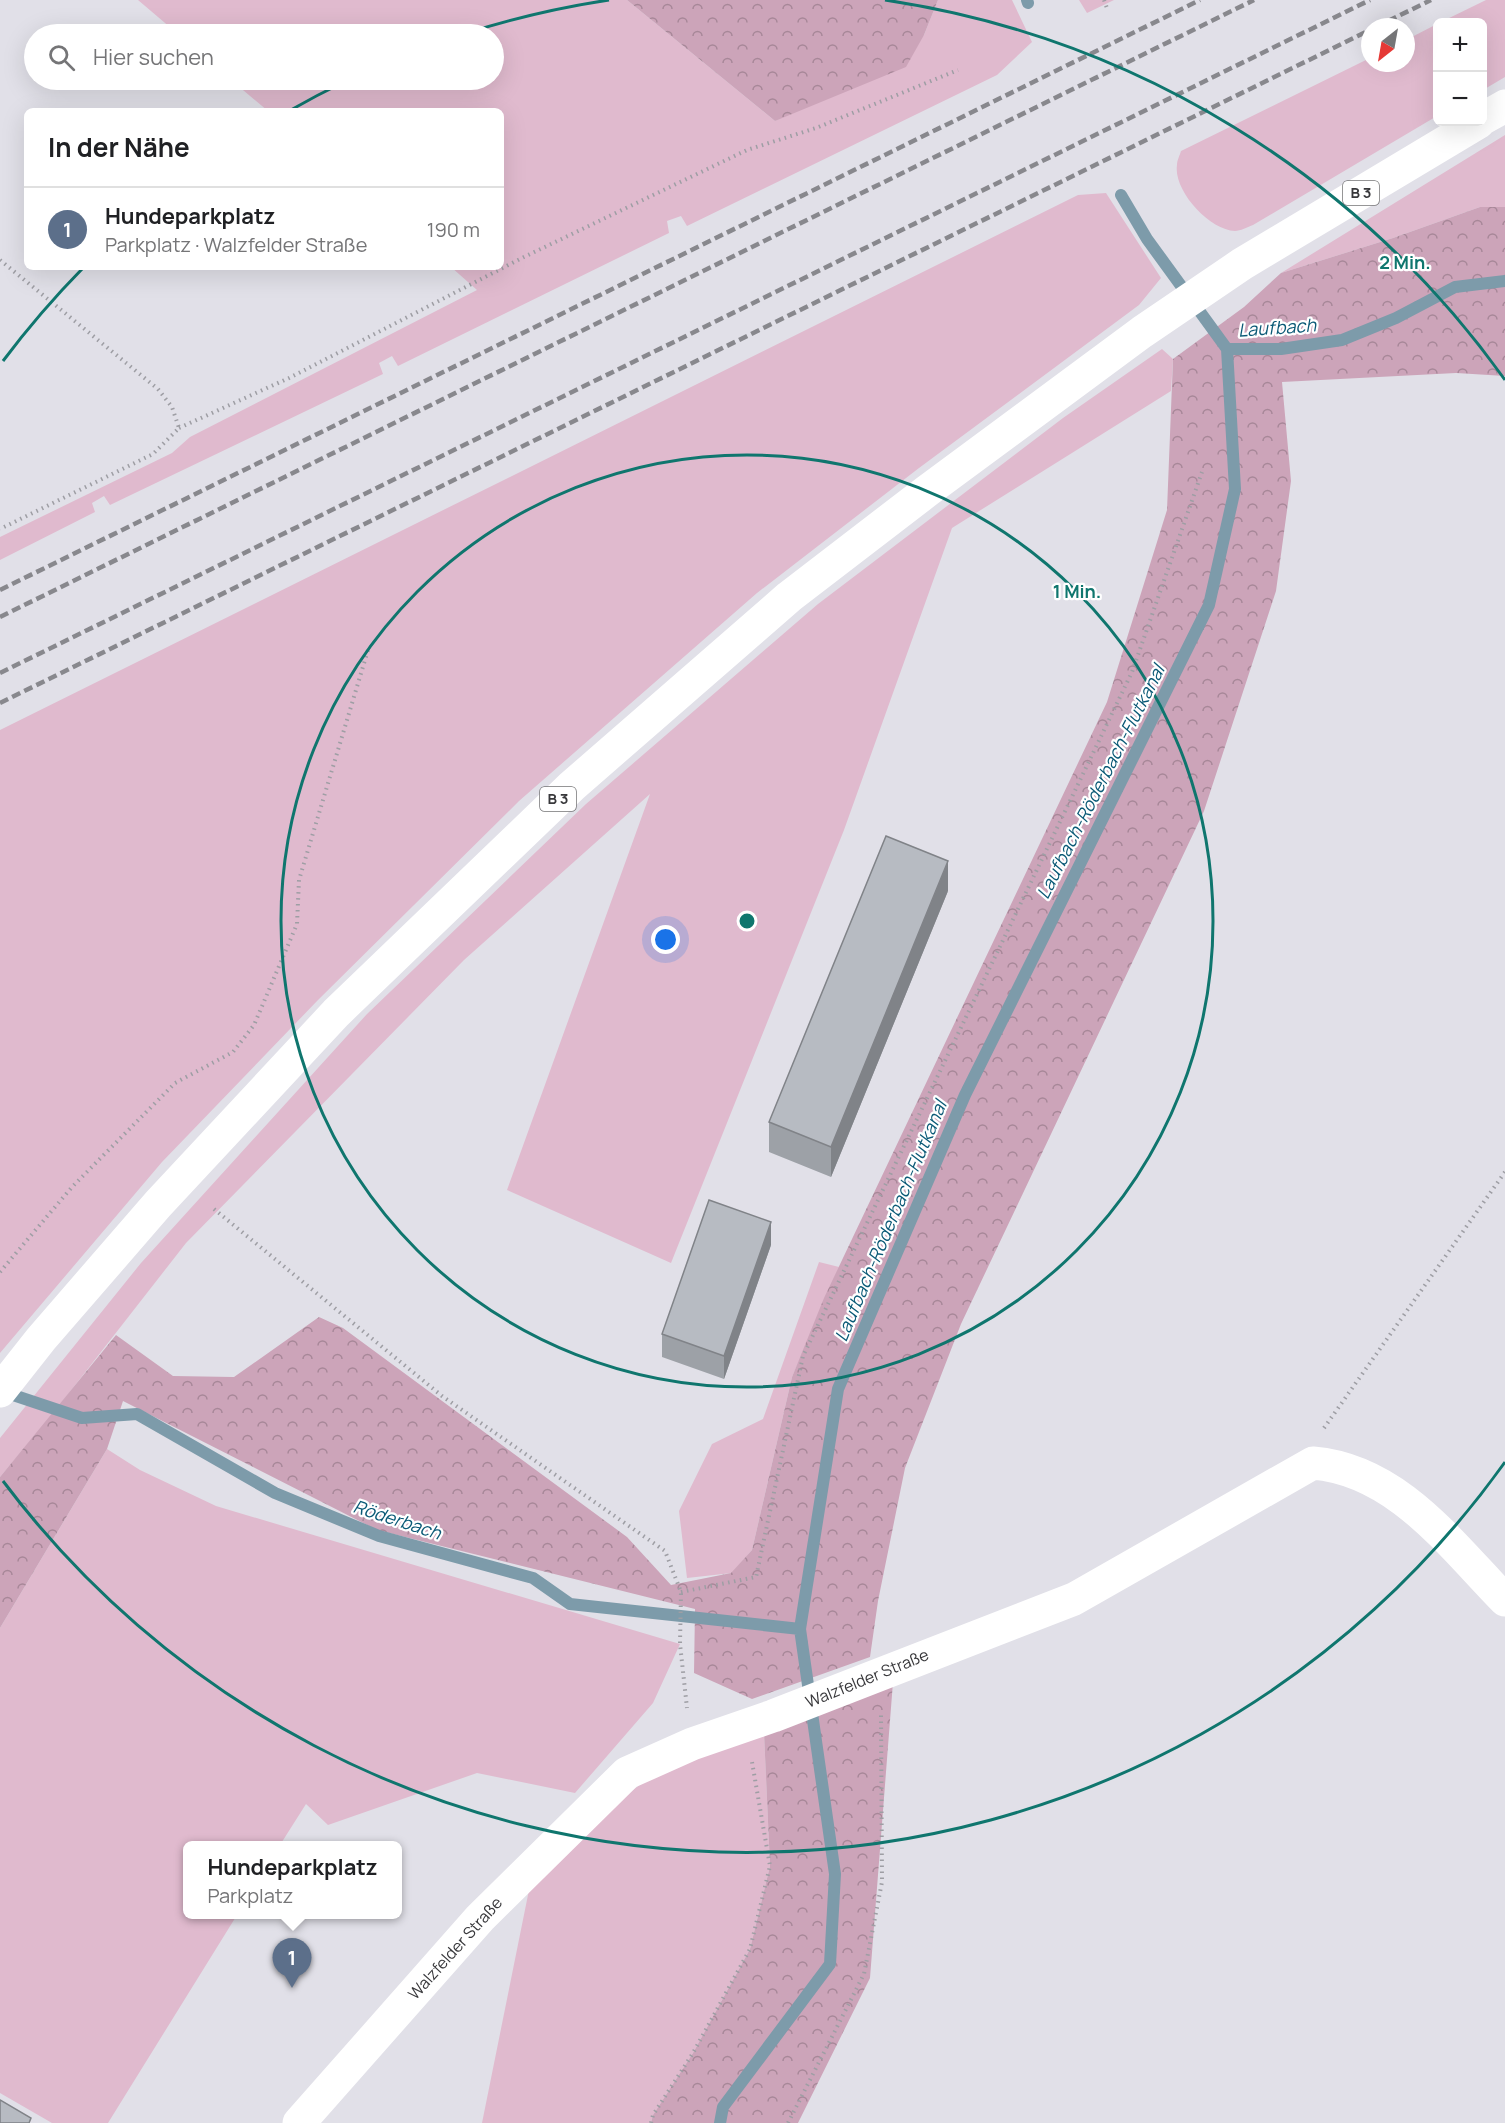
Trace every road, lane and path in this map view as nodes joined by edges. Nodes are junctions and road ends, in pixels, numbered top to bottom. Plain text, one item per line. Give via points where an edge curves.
1 (1104, 0) edge
2 (1108, 11) dead end
3 (958, 70) dead end
4 (1505, 105) edge
5 (1487, 116) edge
6 (1472, 126) edge
7 (0, 260) edge
8 (504, 267) edge
9 (498, 270) edge
10 (178, 428) junction
11 (1202, 472) dead end
12 (0, 529) edge
13 (368, 650) dead end
14 (1505, 1172) edge
15 (214, 1209) dead end
16 (0, 1272) edge
17 (0, 1391) edge
18 (1313, 1463) junction
19 (681, 1592) junction
20 (1505, 1600) edge
21 (880, 1672) junction
22 (759, 1721) junction
23 (692, 1744) junction
24 (298, 2123) edge
25 (651, 2123) edge
26 (788, 2123) edge

1 - 2 path
3 - 8 path via 816,128 747,150
4 - 5 main road
6 - 17 main road, B 3 via 1242,264 1142,332 789,597 572,786 336,1013 158,1204
7 - 10 path via 158,389 172,407
9 - 10 path via 289,378
10 - 12 path via 153,454
11 - 19 path via 1132,672 803,1356 756,1577
13 - 16 path via 298,879 297,924 254,1025 233,1052 175,1083 72,1187
14 - 18 path via 1337,1407 1316,1441
15 - 19 path via 442,1396 665,1551
18 - 20 main road via 1369,1477 1411,1504
18 - 21 main road, Walzfelder Straße via 1074,1599
19 - 23 path via 680,1644
21 - 22 main road, Walzfelder Straße
21 - 26 path via 882,1882 864,1974
22 - 23 main road, Walzfelder Straße
22 - 25 path via 770,1866 753,1939 705,2032
23 - 24 main road, Walzfelder Straße via 627,1773 480,1918

